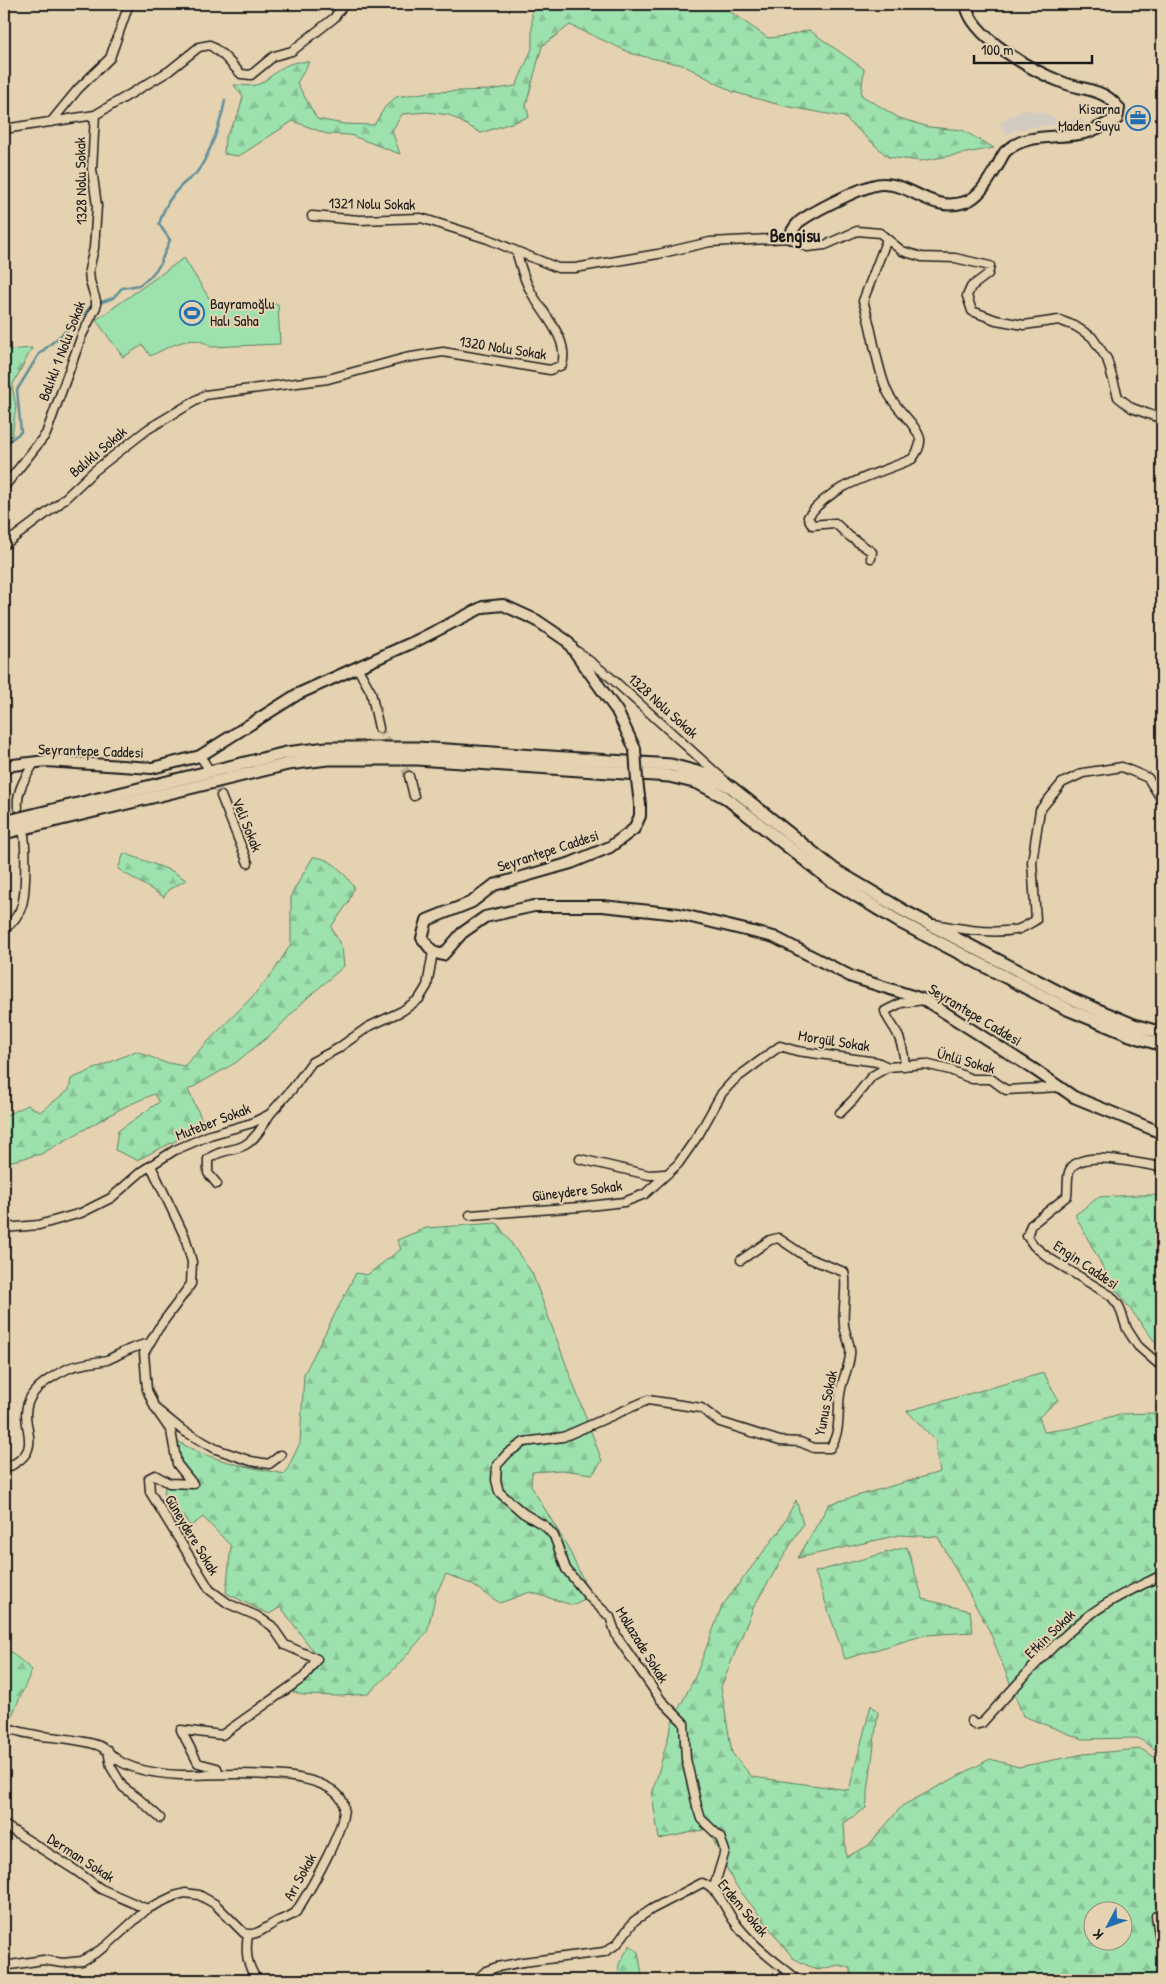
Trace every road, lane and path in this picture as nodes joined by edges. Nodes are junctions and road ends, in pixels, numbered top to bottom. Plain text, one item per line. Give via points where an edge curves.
1 (129, 4) edge
2 (344, 4) edge
3 (966, 4) edge
4 (96, 115) junction
5 (51, 122) junction
6 (4, 129) edge
7 (312, 216) dead end
8 (790, 238) junction
9 (887, 239) junction
10 (94, 248) joint
11 (516, 251) junction
12 (217, 393) joint
13 (1162, 419) edge
14 (4, 487) edge
15 (4, 545) edge
16 (871, 558) dead end
17 (572, 647) junction
18 (357, 667) junction
19 (379, 728) tunnel mouth
20 (34, 763) junction
21 (4, 769) edge
22 (409, 776) tunnel mouth
23 (733, 788) junction
24 (221, 796) tunnel mouth
25 (414, 796) dead end
26 (1162, 800) edge
27 (18, 807) dead end
28 (4, 822) edge
29 (4, 833) edge
30 (24, 835) dead end
31 (248, 863) dead end
32 (924, 921) junction
33 (4, 930) edge
34 (433, 952) junction
35 (925, 1000) junction
36 (1162, 1033) edge
37 (1162, 1045) edge
38 (905, 1066) junction
39 (888, 1067) junction
40 (1060, 1087) junction
41 (840, 1113) dead end
42 (270, 1114) junction
43 (1162, 1133) edge
44 (693, 1142) joint
45 (580, 1159) dead end
46 (151, 1166) junction
47 (1162, 1167) edge
48 (664, 1174) junction
49 (217, 1184) dead end
50 (470, 1215) dead end
51 (4, 1228) edge
52 (741, 1260) dead end
53 (150, 1343) junction
54 (1162, 1366) edge
55 (155, 1408) junction
56 (830, 1448) joint
57 (281, 1455) dead end
58 (4, 1469) edge
59 (1162, 1576) edge
60 (971, 1721) dead end
61 (4, 1727) edge
62 (108, 1750) junction
63 (219, 1774) junction
64 (160, 1818) dead end
65 (4, 1825) edge
66 (713, 1890) junction
67 (146, 1910) junction
68 (1156, 1916) dead end
69 (248, 1935) junction
70 (1162, 1952) edge
71 (4, 1966) edge
72 (257, 1980) edge
73 (476, 1980) edge
74 (798, 1980) edge

1 - 5 street via 110,58 78,89
2 - 4 street via 334,18 292,51 274,56 251,75 241,74 210,45 199,47 168,71
3 - 8 street via 975,24 1002,51 1063,83 1106,96 1119,108 1117,118 1085,133 1016,144 1004,153 988,180 968,201 956,204 932,202 895,185 881,184 843,198 800,221 791,231
4 - 5 street
4 - 10 street, 1328 Nolu Sokak via 92,169 97,206
5 - 6 street
7 - 11 street, 1321 Nolu Sokak via 360,220 421,218
8 - 9 street via 807,247 825,245 857,231 880,233
8 - 11 street via 710,242 575,268 558,268
9 - 13 street via 902,251 922,257 955,258 990,266 988,274 971,287 967,296 972,311 1024,325 1059,320 1076,326 1092,337 1107,359 1118,397 1132,408
9 - 16 street via 862,301 887,392 914,427 920,440 918,452 912,459 845,485 808,517 812,525 835,523 869,549
10 - 14 street, Balıklı 1 Nolu Sokak via 89,270 96,304 46,434
11 - 12 street, 1320 Nolu Sokak via 528,288 562,341 565,356 562,365 550,370 442,352 405,358 328,379
12 - 15 street, Balıklı Sokak via 205,395 148,428 94,471 60,504
17 - 18 street, Seyrantepe Caddesi via 536,620 504,605 483,607
17 - 23 street, 1328 Nolu Sokak
17 - 34 street, Seyrantepe Caddesi, bridge via 617,711 635,749 640,816 634,828 610,847 571,863 494,885 472,902 427,920 422,938
18 - 19 street via 371,692
18 - 20 street, Seyrantepe Caddesi via 298,694 203,760 152,768 46,761
20 - 21 street, Seyrantepe Caddesi
20 - 27 street via 20,788
22 - 25 street
23 - 28 main road via 701,773 671,765 417,748 327,748 286,753
23 - 32 main road via 835,870
24 - 31 street, Veli Sokak
26 - 32 street via 1148,778 1122,767 1083,773 1062,782 1040,810 1032,862 1036,920 1017,930 987,931
29 - 37 main road via 288,764 328,759 417,759 669,776 698,783 725,796 829,879 898,920 1067,1009
30 - 33 street via 22,906
32 - 36 main road via 1072,999
34 - 35 street, Seyrantepe Caddesi via 442,955 462,933 485,917 534,906 602,906 679,914 774,937 852,977
34 - 42 street, Muteber Sokak via 427,986 419,999 312,1062
35 - 38 street via 901,1003 885,1011 897,1032
35 - 40 street, Seyrantepe Caddesi
38 - 39 street, Ünlü Sokak
38 - 40 street, Ünlü Sokak via 926,1064 972,1079 991,1079 1006,1090
39 - 41 street, Morgül Sokak via 872,1076
39 - 44 street, Morgül Sokak via 877,1062 780,1046 722,1092
40 - 43 street, Seyrantepe Caddesi via 1074,1097
42 - 46 street, Muteber Sokak via 175,1150
42 - 49 street via 260,1131 245,1145 218,1152 208,1159 208,1173
44 - 48 street, Güneydere Sokak via 678,1164
45 - 48 street
46 - 51 street, Muteber Sokak via 111,1198 82,1213 39,1225
46 - 53 street, Güneydere Sokak via 185,1237 192,1262 191,1284
47 - 54 street, Engin Caddesi via 1118,1159 1079,1162 1069,1173 1067,1196 1031,1226 1027,1236 1049,1258 1110,1296 1138,1346
48 - 50 street, Güneydere Sokak via 645,1194 624,1202
52 - 56 street, Yunus Sokak via 778,1238 808,1258 844,1272 847,1279 844,1326 851,1354 841,1390 836,1439
53 - 55 street, Güneydere Sokak via 144,1353 145,1377
53 - 58 street via 108,1359 69,1368 43,1384 32,1395 27,1411 27,1453 18,1463
55 - 57 street via 182,1430 216,1449 269,1464
55 - 63 street, Güneydere Sokak via 171,1431 177,1464 193,1484 169,1483 155,1475 149,1478 150,1492 200,1575 210,1590 229,1604 258,1616 272,1626 285,1645 317,1660 304,1677 222,1735 181,1730 198,1763 217,1768
56 - 66 street, Mollazade Sokak via 780,1441 720,1422 701,1408 648,1400 563,1437 524,1442 497,1465 499,1492 554,1536 566,1569 610,1617 617,1637 638,1668 661,1700 684,1723 686,1759 701,1819 720,1838 725,1851
59 - 60 street, Etkin Sokak via 1091,1614 1053,1648 982,1723 975,1725
61 - 62 street, Arı Sokak via 39,1736 87,1742
62 - 63 street, Arı Sokak via 128,1765 150,1772
62 - 64 street via 111,1767 123,1787
63 - 69 street, Arı Sokak via 239,1772 305,1778 332,1789 343,1802 344,1815 332,1847 296,1912
65 - 67 street, Derman Sokak via 101,1889
66 - 73 street, Erdem Sokak via 702,1883 652,1909 634,1921 617,1944 604,1952 497,1967
66 - 74 street, Erdem Sokak via 756,1945
67 - 69 street via 174,1896 193,1893 215,1904
67 - 71 street via 105,1947 82,1961 43,1960
68 - 70 street
69 - 72 street via 247,1961

